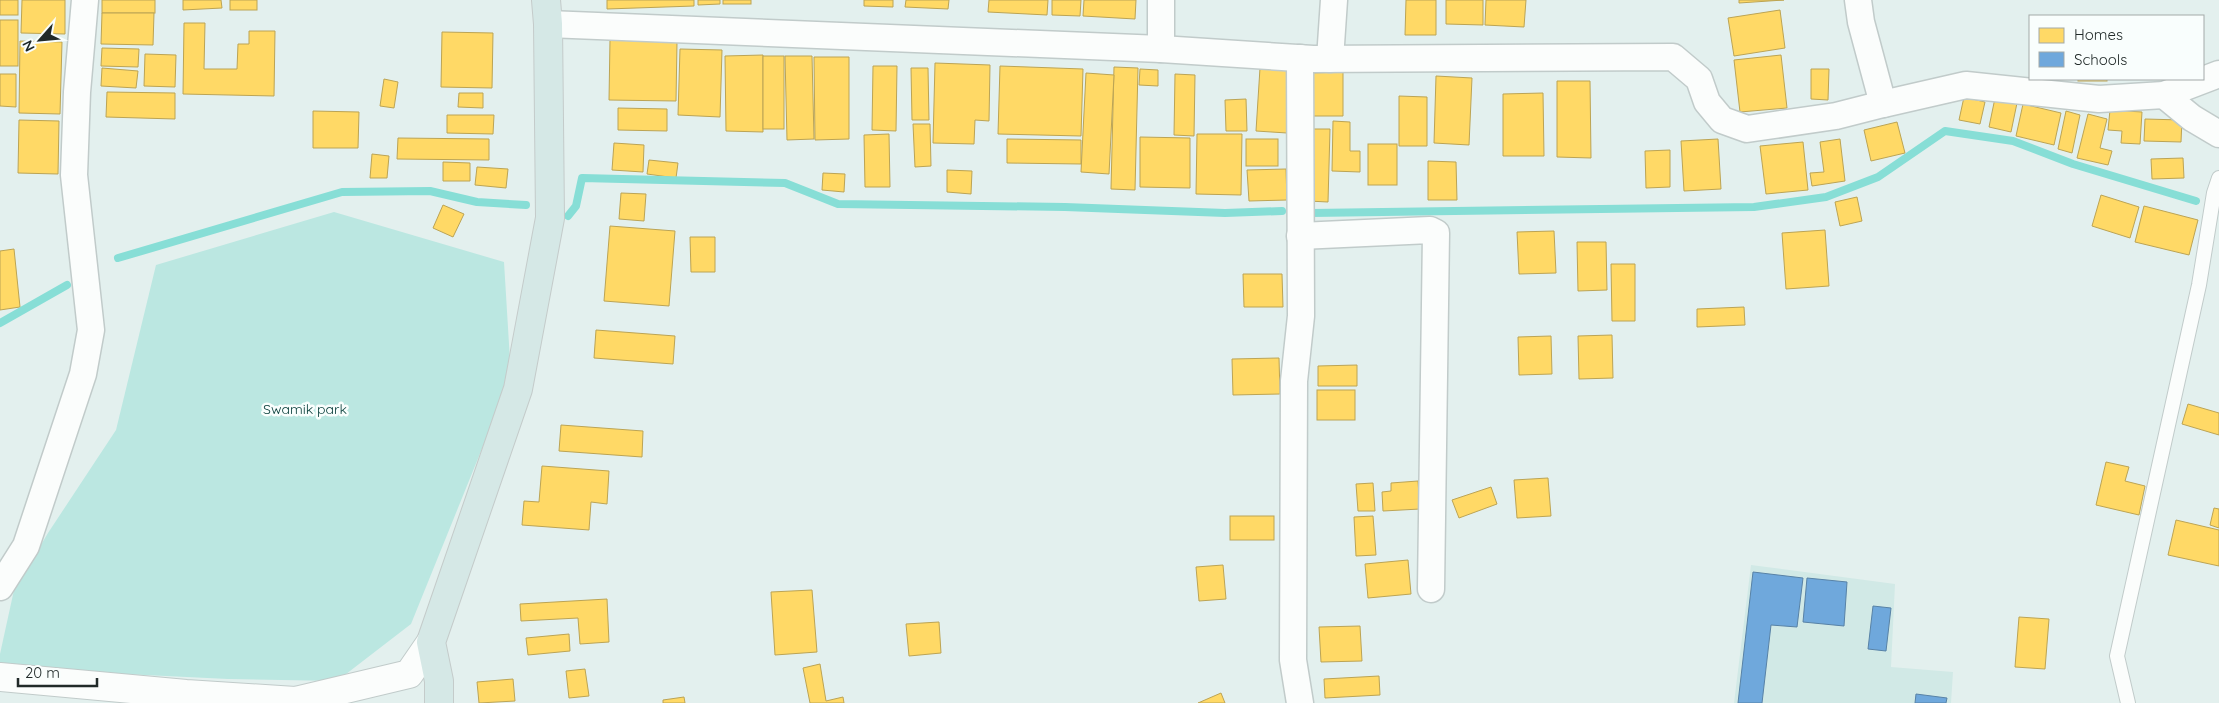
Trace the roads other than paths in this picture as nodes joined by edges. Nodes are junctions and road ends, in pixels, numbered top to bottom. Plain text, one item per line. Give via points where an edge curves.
1 (85, 0) edge
2 (1161, 0) edge
3 (1334, 0) edge
4 (1858, 0) edge
5 (547, 12) edge
6 (1162, 49) junction
7 (1300, 58) junction
8 (1330, 59) junction
9 (2219, 74) edge
10 (2203, 80) edge
11 (2204, 80) edge
12 (2164, 95) junction
13 (1883, 104) junction
14 (2219, 134) edge
15 (2219, 178) edge
16 (1300, 236) junction
17 (0, 587) edge
18 (1431, 589) dead end
19 (431, 642) junction
20 (0, 677) edge
21 (440, 703) edge
22 (1300, 703) edge
23 (2128, 703) edge

1 - 17 street via 74,175 90,330 83,374 26,546
2 - 6 street
3 - 8 street
4 - 13 street
5 - 6 street
5 - 19 main road via 550,218 518,390
6 - 7 street
7 - 8 street
7 - 16 street
8 - 13 street via 1673,57 1699,80 1707,102 1722,120 1746,129 1836,116
9 - 11 street
10 - 12 street
12 - 13 street via 2099,98 1966,85
12 - 14 street via 2192,118
15 - 23 lane via 2199,285 2117,656
16 - 18 street via 1430,230 1436,233
16 - 22 street via 1301,316 1294,381 1293,660
19 - 20 street via 409,674 295,701
19 - 21 main road

